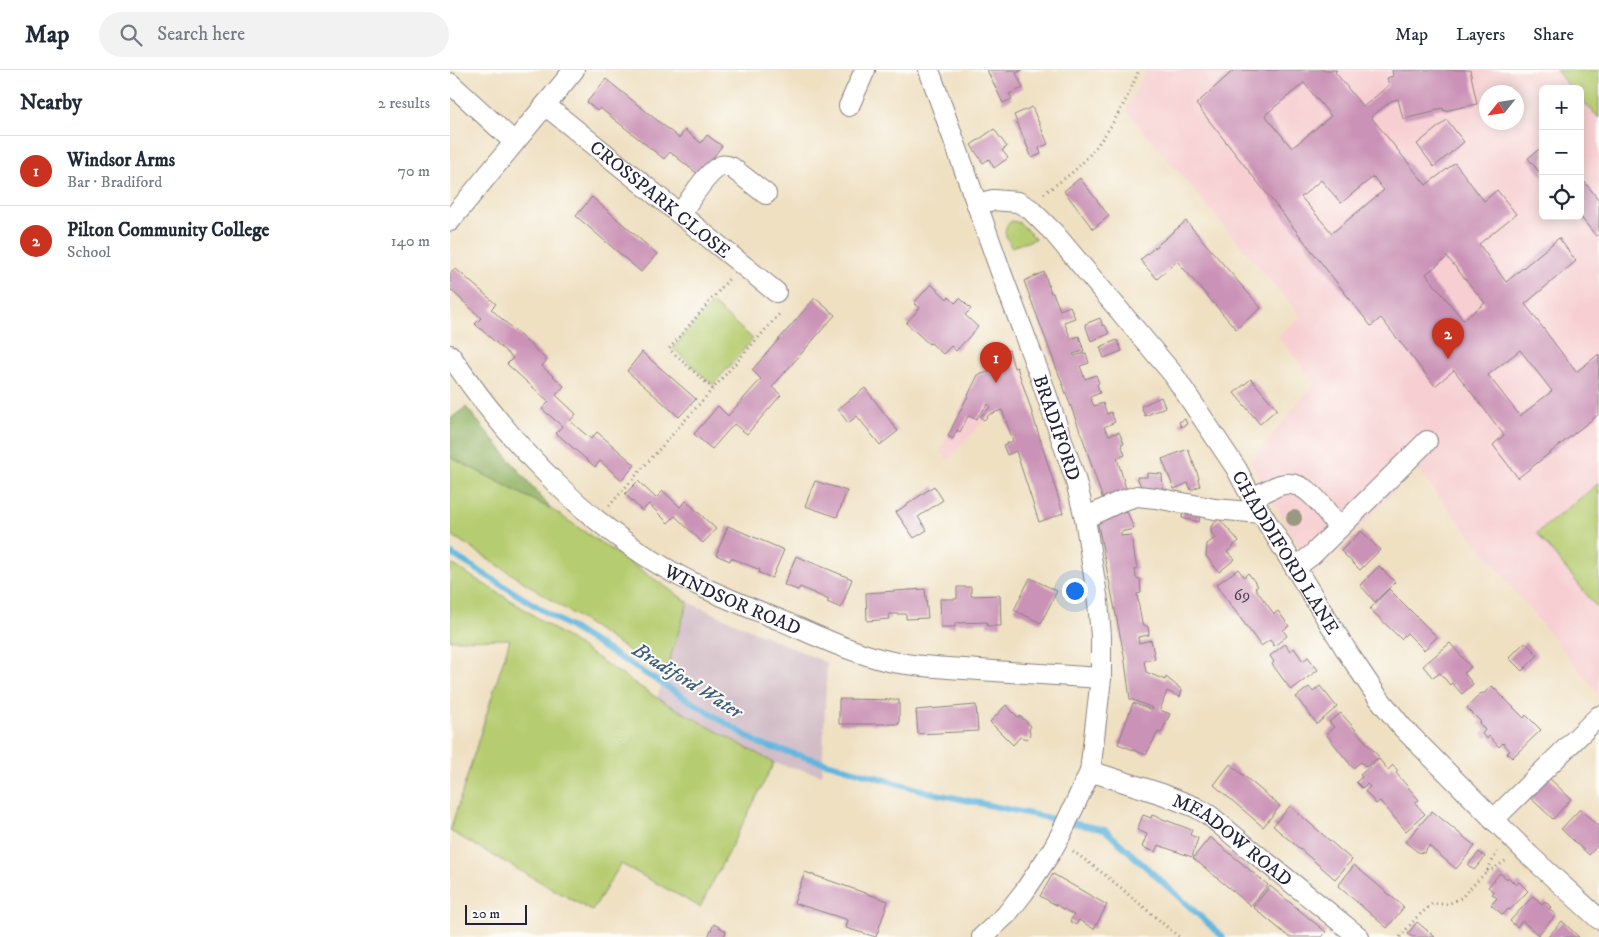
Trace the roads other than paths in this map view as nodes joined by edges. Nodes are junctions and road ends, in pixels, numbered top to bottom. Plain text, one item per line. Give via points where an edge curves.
1 (574, 70) edge
2 (865, 70) edge
3 (935, 73) edge
4 (450, 84) edge
5 (545, 105) junction
6 (849, 106) dead end
7 (514, 142) junction
8 (766, 194) dead end
9 (977, 204) junction
10 (680, 214) junction
11 (450, 221) edge
12 (781, 299) road end
13 (450, 355) edge
14 (1427, 441) dead end
15 (1256, 506) junction
16 (1085, 518) junction
17 (1339, 528) junction
18 (1296, 566) junction
19 (1101, 678) junction
20 (1599, 716) edge
21 (1090, 772) junction
22 (1493, 820) junction
23 (1599, 919) edge
24 (982, 937) edge
25 (1359, 937) edge

1 - 5 street
2 - 6 street
3 - 9 street, BRADIFORD
4 - 7 street
5 - 7 street
5 - 10 street, CROSSPARK CLOSE
7 - 11 street
8 - 10 street via 724,165 705,180
9 - 15 street, CHADDIFORD LANE via 993,200 1018,202 1030,209 1054,233 1173,374 1236,468
9 - 16 street, BRADIFORD via 1040,376 1075,478
10 - 12 street, CROSSPARK CLOSE
13 - 19 street, WINDSOR ROAD via 477,395 541,468 598,520 638,550 689,580 860,653 886,660 930,667
14 - 17 street
15 - 16 street via 1215,510 1137,496
15 - 17 street via 1282,484 1299,485 1314,497
15 - 18 street, CHADDIFORD LANE
16 - 19 street, BRADIFORD via 1098,602
17 - 18 street
18 - 22 street, CHADDIFORD LANE via 1377,696 1402,728
19 - 21 street, BRADIFORD
20 - 22 street
21 - 24 street, BRADIFORD via 1059,837 1024,892 1006,915
21 - 25 street, MEADOW ROAD via 1162,794 1209,815
22 - 23 street, CHADDIFORD LANE

